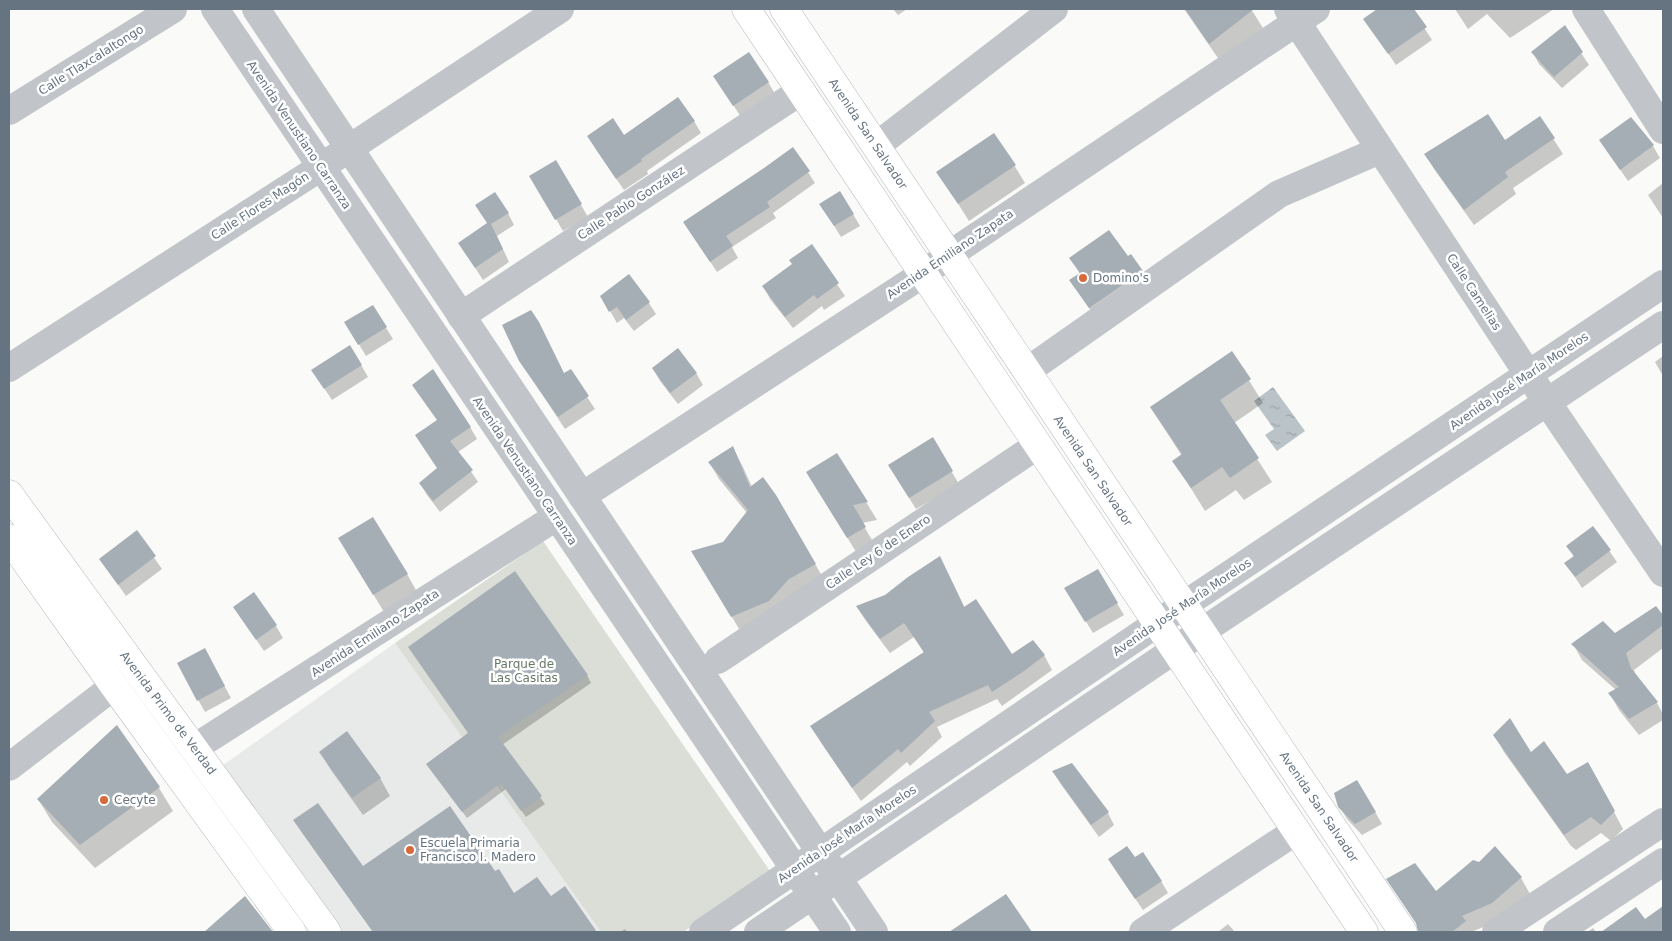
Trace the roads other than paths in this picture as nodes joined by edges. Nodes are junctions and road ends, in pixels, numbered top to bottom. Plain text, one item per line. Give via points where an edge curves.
1 (173, 9) edge
2 (215, 9) edge
3 (256, 9) edge
4 (560, 9) edge
5 (746, 9) edge
6 (784, 9) edge
7 (1054, 9) edge
8 (1586, 9) edge
9 (1300, 13) edge
10 (801, 91) junction
11 (9, 111) edge
12 (1663, 130) edge
13 (876, 146) junction
14 (349, 148) junction
15 (1380, 150) junction
16 (321, 168) junction
17 (949, 255) junction
18 (924, 274) junction
19 (1663, 284) edge
20 (461, 316) junction
21 (1663, 325) edge
22 (9, 368) edge
23 (1027, 371) junction
24 (1528, 374) junction
25 (1547, 402) junction
26 (1038, 445) junction
27 (9, 494) edge
28 (582, 496) junction
29 (556, 517) junction
30 (9, 538) edge
31 (1663, 573) edge
32 (1184, 605) junction
33 (1157, 624) junction
34 (1201, 632) junction
35 (1175, 650) junction
36 (718, 660) dead end
37 (136, 671) junction
38 (114, 686) junction
39 (194, 748) junction
40 (9, 766) edge
41 (1663, 822) edge
42 (1296, 831) junction
43 (821, 852) junction
44 (1663, 862) edge
45 (795, 870) junction
46 (838, 878) junction
47 (812, 896) junction
48 (292, 932) edge
49 (327, 932) edge
50 (703, 932) edge
51 (758, 932) edge
52 (837, 932) edge
53 (874, 932) edge
54 (1143, 932) edge
55 (1364, 932) edge
56 (1402, 932) edge
57 (1496, 932) edge
58 (1557, 932) edge

1 - 11 street, Calle Tlaxcalaltongo
2 - 16 street, Avenida Venustiano Carranza
3 - 14 street
4 - 14 street, Calle Flores Magón
5 - 10 main road
6 - 13 main road, Avenida San Salvador
7 - 13 street
8 - 12 street
9 - 15 street, Calle Camelias
9 - 17 street, Avenida Emiliano Zapata
10 - 18 main road
10 - 20 street, Calle Pablo González
13 - 17 main road, Avenida San Salvador
14 - 16 street, Calle Flores Magón
14 - 20 street
15 - 23 street via 1279,194
15 - 24 street, Calle Camelias
16 - 22 street, Calle Flores Magón
16 - 29 street, Avenida Venustiano Carranza
17 - 18 street, Avenida Emiliano Zapata
17 - 23 main road, Avenida San Salvador
18 - 26 main road
18 - 28 street, Avenida Emiliano Zapata
19 - 24 street, Avenida José María Morelos
20 - 28 street
21 - 25 street
23 - 32 main road, Avenida San Salvador
24 - 25 street, Calle Camelias
24 - 32 street, Avenida José María Morelos
25 - 31 street, Calle Camelias
25 - 34 street
26 - 33 main road
26 - 36 street, Calle Ley 6 de Enero
27 - 37 main road, Avenida Primo de Verdad
28 - 43 street
29 - 39 street, Avenida Emiliano Zapata
29 - 45 street, Avenida Venustiano Carranza
30 - 38 main road
32 - 33 street, Avenida José María Morelos
32 - 34 main road, Avenida San Salvador
33 - 35 main road
33 - 43 street, Avenida José María Morelos
34 - 35 street
34 - 56 main road, Avenida San Salvador
35 - 42 main road
35 - 46 street
37 - 38 street
37 - 39 main road, Avenida Primo de Verdad
38 - 40 street
38 - 48 main road
39 - 49 main road, Avenida Primo de Verdad
41 - 57 street
42 - 54 street
42 - 55 main road
43 - 45 street, Avenida José María Morelos
43 - 46 street
44 - 58 street
45 - 47 street, Avenida Venustiano Carranza
45 - 50 street, Avenida José María Morelos
46 - 47 street
46 - 53 street
47 - 51 street
47 - 52 street, Avenida Venustiano Carranza

